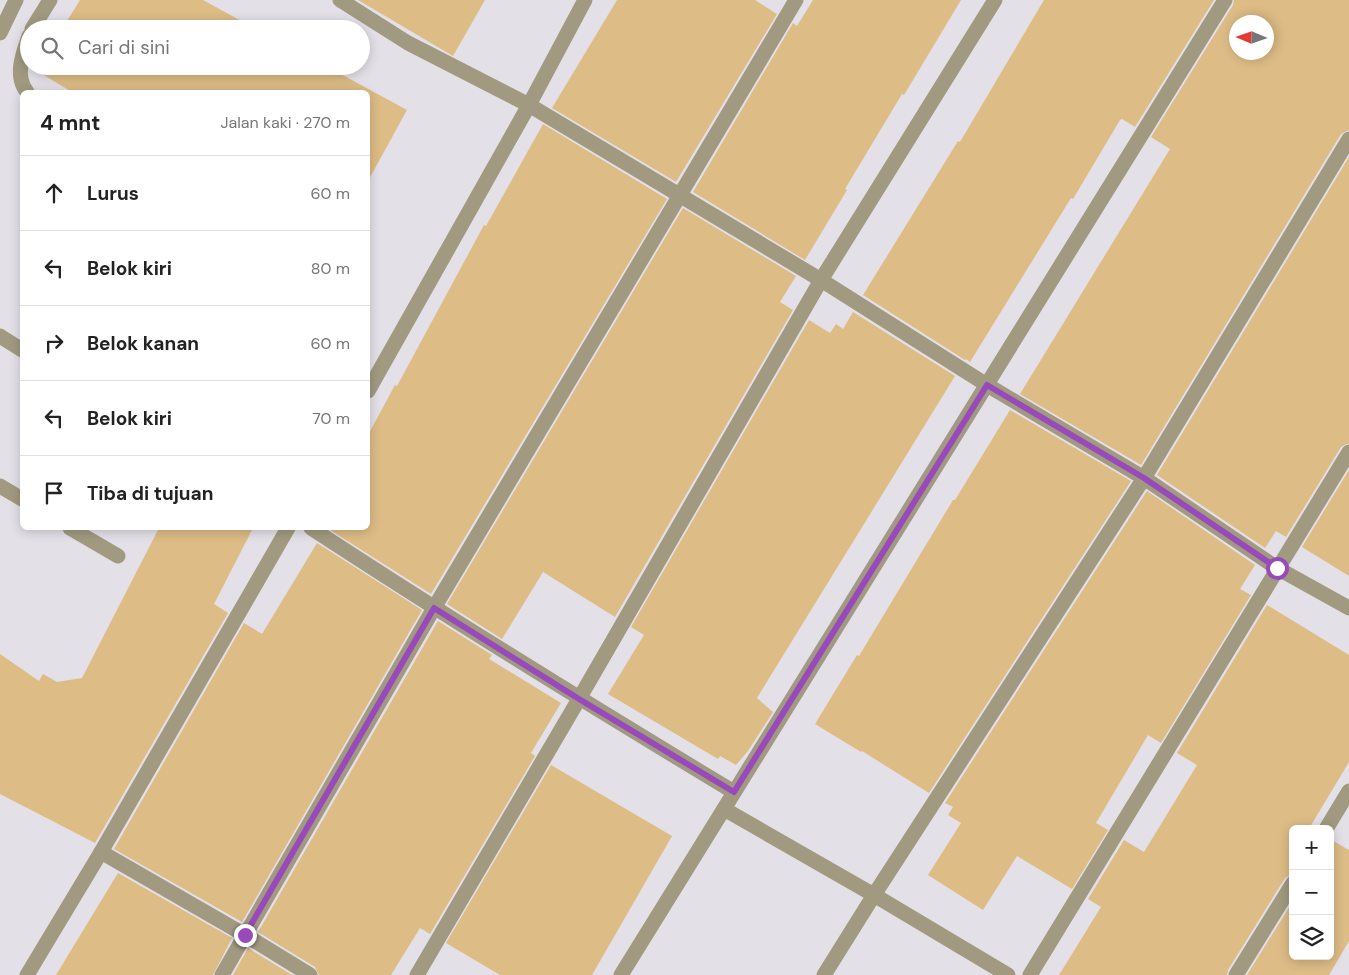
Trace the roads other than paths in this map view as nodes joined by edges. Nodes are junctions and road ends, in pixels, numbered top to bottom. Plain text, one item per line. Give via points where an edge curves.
1 (16, 0) edge
2 (50, 0) edge
3 (340, 0) edge
4 (585, 0) edge
5 (796, 0) edge
6 (995, 0) edge
7 (1225, 0) edge
8 (38, 20) edge
9 (0, 33) edge
10 (20, 75) edge
11 (26, 90) edge
12 (530, 105) junction
13 (1349, 139) edge
14 (679, 196) junction
15 (821, 280) junction
16 (0, 336) edge
17 (20, 349) edge
18 (987, 385) junction
19 (370, 387) edge
20 (1349, 452) edge
21 (1144, 478) junction
22 (0, 486) edge
23 (20, 498) edge
24 (73, 530) edge
25 (287, 530) edge
26 (315, 530) edge
27 (118, 556) dead end
28 (1277, 568) junction
29 (434, 608) junction
30 (1349, 608) edge
31 (579, 699) junction
32 (1349, 791) edge
33 (734, 792) junction
34 (724, 809) junction
35 (1328, 825) edge
36 (101, 852) junction
37 (1289, 889) edge
38 (874, 894) junction
39 (245, 935) junction
40 (27, 975) edge
41 (222, 975) edge
42 (310, 975) edge
43 (417, 975) edge
44 (622, 975) edge
45 (824, 975) edge
46 (1008, 975) edge
47 (1030, 975) edge
48 (1236, 975) edge

1 - 9 street
2 - 8 street
3 - 12 street via 408,43
4 - 12 street
5 - 14 street
6 - 15 street
7 - 18 street
10 - 11 street
12 - 14 street
12 - 19 street
13 - 21 street
14 - 15 street
14 - 29 street
15 - 18 street
15 - 31 street
16 - 17 street
18 - 21 street
18 - 33 street
20 - 28 street
21 - 28 street
21 - 38 street
22 - 23 street
24 - 27 street
25 - 36 street
26 - 29 street
28 - 30 street
28 - 47 street
29 - 31 street
29 - 39 street
31 - 33 street
31 - 43 street
32 - 35 street
33 - 34 street
34 - 38 street
34 - 44 street
36 - 39 street
36 - 40 street
37 - 48 street
38 - 45 street
38 - 46 street
39 - 41 street
39 - 42 street

